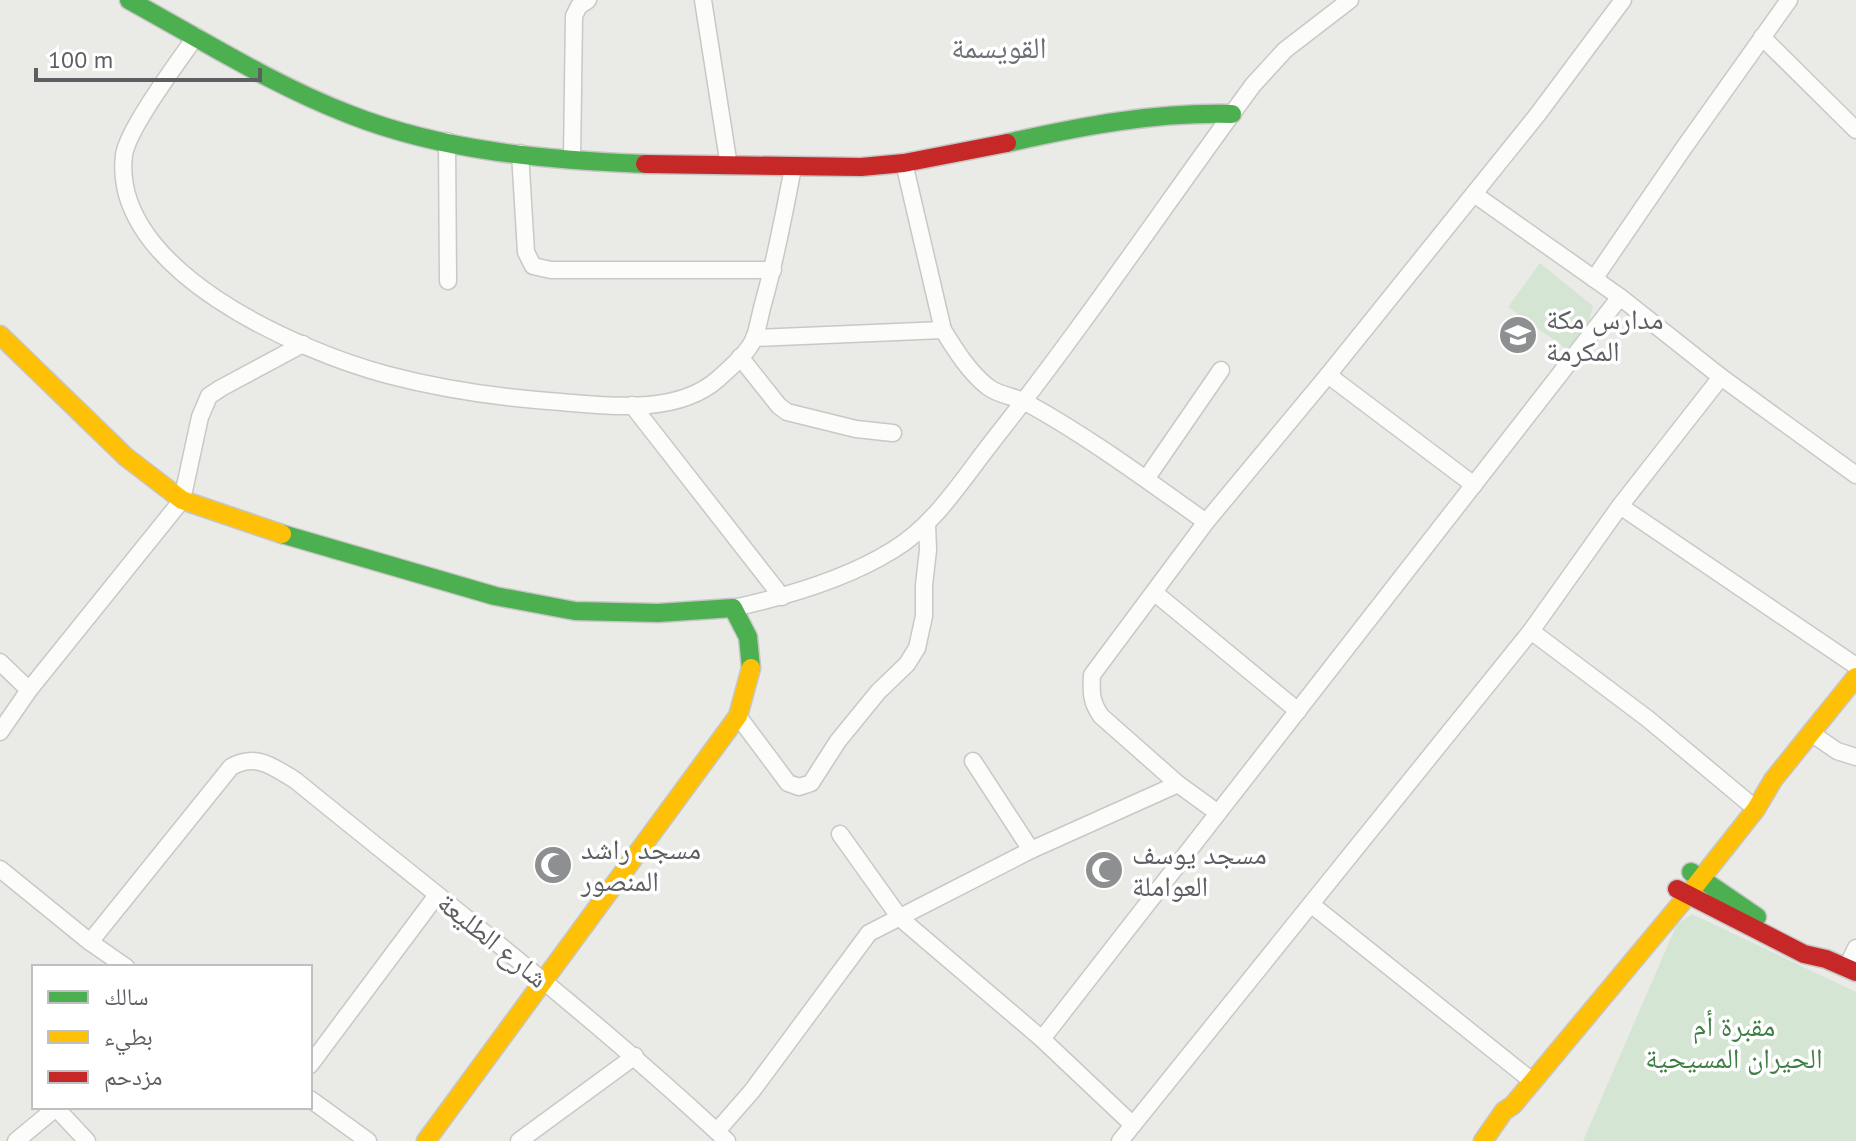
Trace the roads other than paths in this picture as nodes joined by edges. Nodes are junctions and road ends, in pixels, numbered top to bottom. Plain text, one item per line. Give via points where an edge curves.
1 (129, 0) edge
2 (588, 0) edge
3 (703, 0) edge
4 (1350, 0) edge
5 (1623, 0) edge
6 (1789, 0) edge
7 (196, 36) junction
8 (1762, 37) junction
9 (1232, 114) junction
10 (1856, 130) edge
11 (447, 141) junction
12 (520, 153) junction
13 (572, 159) junction
14 (904, 163) junction
15 (729, 166) junction
16 (793, 168) junction
17 (1474, 194) junction
18 (773, 270) junction
19 (1594, 279) junction
20 (448, 281) dead end
21 (1620, 297) junction
22 (943, 330) junction
23 (0, 335) edge
24 (754, 338) junction
25 (303, 344) junction
26 (740, 357) junction
27 (1221, 370) dead end
28 (1328, 375) junction
29 (1721, 377) junction
30 (1024, 401) junction
31 (632, 405) junction
32 (893, 433) dead end
33 (1856, 475) edge
34 (1146, 479) junction
35 (1474, 485) junction
36 (182, 500) junction
37 (1620, 506) junction
38 (1206, 522) junction
39 (927, 524) junction
40 (1155, 593) junction
41 (782, 597) junction
42 (733, 608) junction
43 (1531, 631) junction
44 (0, 662) edge
45 (1856, 666) edge
46 (1856, 677) edge
47 (29, 690) junction
48 (1298, 711) junction
49 (738, 716) junction
50 (0, 732) edge
51 (1811, 733) junction
52 (1856, 757) edge
53 (973, 761) dead end
54 (1178, 784) junction
55 (1752, 805) junction
56 (1218, 813) junction
57 (840, 834) dead end
58 (1031, 850) junction
59 (0, 869) edge
60 (1696, 876) junction
61 (1682, 892) junction
62 (437, 895) junction
63 (1312, 905) junction
64 (900, 918) junction
65 (90, 942) junction
66 (1856, 948) edge
67 (1826, 959) junction
68 (123, 965) edge
69 (1851, 970) edge
70 (543, 980) junction
71 (1042, 1039) junction
72 (635, 1056) junction
73 (312, 1062) edge
74 (1528, 1078) junction
75 (312, 1100) edge
76 (54, 1109) edge
77 (58, 1109) edge
78 (1133, 1125) junction
79 (722, 1136) edge
80 (16, 1141) edge
81 (87, 1141) edge
82 (368, 1141) edge
83 (426, 1141) edge
84 (519, 1141) edge
85 (1120, 1141) edge
86 (1483, 1141) edge

1 - 7 street
2 - 13 street via 574,16
3 - 15 street
4 - 9 street via 1285,50
5 - 17 street
6 - 8 street
7 - 11 street via 316,100 372,122
7 - 25 street via 130,137 124,152 129,202 143,232 187,278 241,314
8 - 10 street
8 - 19 street
9 - 14 street via 1151,116
9 - 30 street
11 - 12 street
11 - 20 street
12 - 13 street
12 - 18 street via 526,252 533,266
13 - 15 street
14 - 16 street
14 - 22 street
15 - 16 street
16 - 18 street
17 - 19 street
17 - 28 street
18 - 24 street
19 - 21 street
21 - 29 street
21 - 35 street
22 - 24 street
22 - 30 street via 975,376 991,390
23 - 36 street via 126,457
24 - 26 street
25 - 31 street via 385,374 458,391
25 - 36 street via 209,396
26 - 31 street via 702,391 675,401
26 - 32 street via 787,412
27 - 34 street
28 - 35 street
28 - 38 street
29 - 33 street
29 - 37 street
30 - 34 street
30 - 39 street
31 - 41 street
34 - 38 street
35 - 48 street
36 - 42 street via 308,543 495,596 610,613
36 - 47 street
37 - 43 street
37 - 45 street
38 - 40 street
39 - 41 street via 894,550
39 - 49 street via 924,616 917,648 838,741 811,783 788,783
40 - 48 street
40 - 54 street via 1092,675 1091,693 1101,716
41 - 42 street
42 - 49 street via 745,627 752,659 752,681
43 - 55 street
43 - 63 street
44 - 47 street
46 - 51 street
47 - 50 street
48 - 56 street
49 - 70 street
51 - 52 street
51 - 55 street
53 - 58 street
54 - 56 street
54 - 58 street
55 - 60 street
56 - 71 street
57 - 64 street
58 - 64 street
59 - 65 street
60 - 61 street
60 - 67 street
61 - 67 street via 1804,954
61 - 74 street
62 - 65 street, شارع الطليعة via 295,780 245,759 217,782
62 - 70 street, شارع الطليعة
62 - 73 street
63 - 74 street
63 - 78 street
64 - 71 street
64 - 79 street via 869,933
65 - 68 street
66 - 69 street
67 - 69 street
70 - 72 street, شارع الطليعة
70 - 83 street
71 - 78 street
72 - 79 street, شارع الطليعة
72 - 84 street
74 - 86 street via 1506,1100
75 - 82 street
76 - 80 street
77 - 81 street
78 - 85 street

